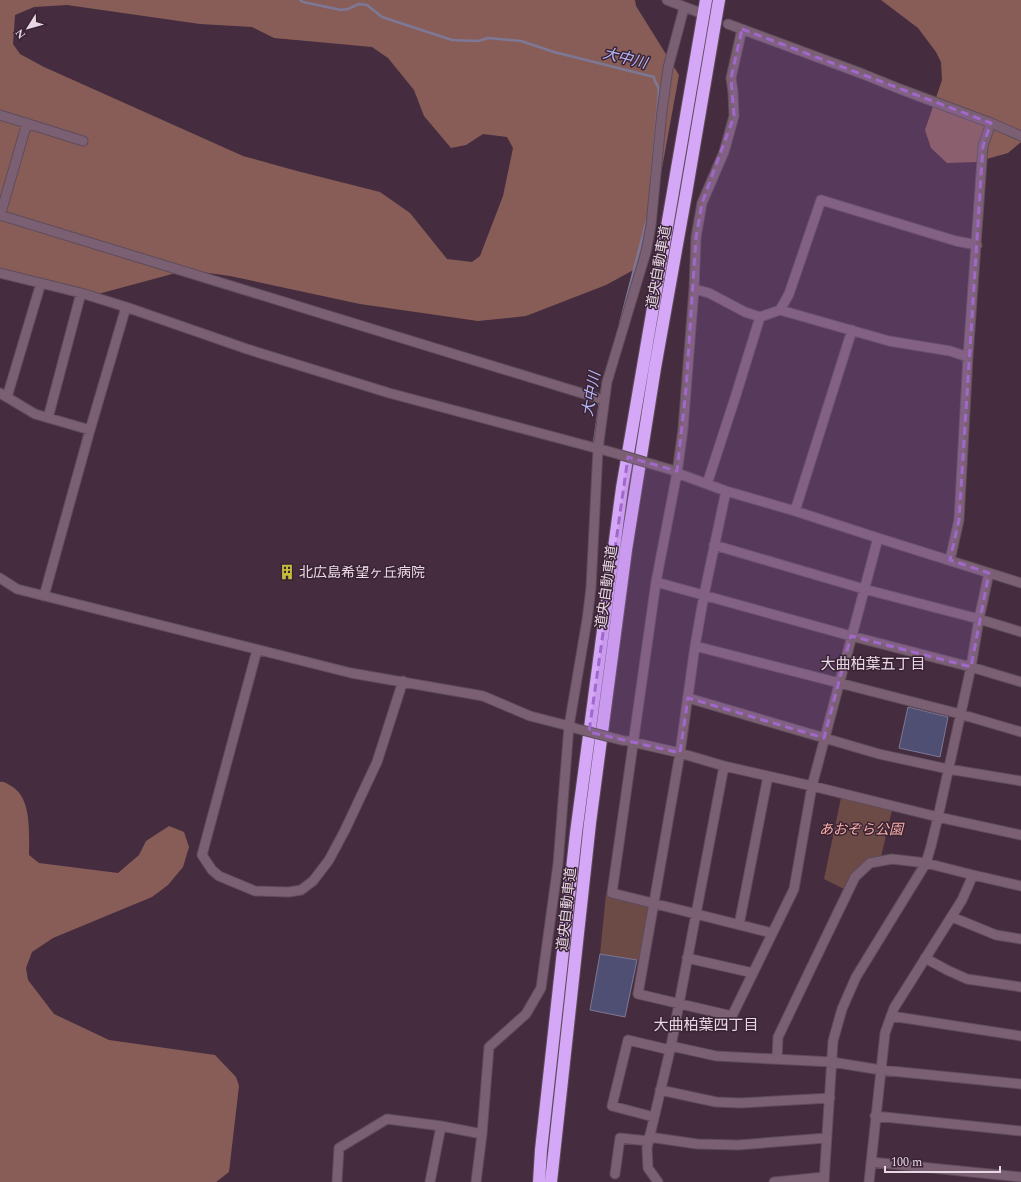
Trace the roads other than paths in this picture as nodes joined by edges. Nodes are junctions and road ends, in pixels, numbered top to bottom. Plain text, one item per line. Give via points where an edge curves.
1 (667, 0) edge
2 (706, 0) edge
3 (719, 0) edge
4 (684, 8) junction
5 (698, 12) dead end
6 (728, 24) dead end
7 (742, 29) junction
8 (0, 115) edge
9 (27, 123) junction
10 (991, 123) junction
11 (1021, 136) edge
12 (83, 141) dead end
13 (0, 215) edge
14 (977, 245) junction
15 (0, 273) edge
16 (41, 283) junction
17 (694, 290) junction
18 (82, 293) junction
19 (126, 307) junction
20 (780, 310) junction
21 (760, 317) junction
22 (852, 330) junction
23 (968, 356) junction
24 (4, 395) edge
25 (604, 400) junction
26 (48, 418) junction
27 (90, 430) junction
28 (601, 449) junction
29 (674, 471) junction
30 (707, 484) junction
31 (726, 491) junction
32 (795, 511) junction
33 (878, 538) junction
34 (714, 545) junction
35 (950, 560) junction
36 (990, 573) junction
37 (0, 578) edge
38 (656, 582) junction
39 (1021, 583) edge
40 (864, 589) junction
41 (704, 595) junction
42 (44, 596) junction
43 (979, 619) junction
44 (1021, 632) edge
45 (851, 636) junction
46 (695, 646) junction
47 (257, 650) junction
48 (971, 667) junction
49 (403, 681) junction
50 (1021, 682) edge
51 (838, 683) junction
52 (688, 698) junction
53 (960, 714) junction
54 (571, 727) junction
55 (1021, 732) edge
56 (824, 738) junction
57 (629, 742) junction
58 (680, 753) junction
59 (724, 766) junction
60 (948, 768) junction
61 (768, 776) junction
62 (1021, 781) edge
63 (812, 786) junction
64 (938, 817) junction
65 (1021, 835) edge
66 (926, 863) junction
67 (972, 875) junction
68 (1021, 886) edge
69 (654, 904) junction
70 (696, 914) junction
71 (952, 917) junction
72 (739, 925) junction
73 (772, 933) junction
74 (1021, 939) edge
75 (688, 958) junction
76 (925, 958) junction
77 (752, 973) junction
78 (1021, 987) edge
79 (679, 1004) junction
80 (891, 1016) junction
81 (1021, 1036) edge
82 (670, 1048) junction
83 (777, 1058) junction
84 (832, 1062) junction
85 (881, 1070) junction
86 (1021, 1084) edge
87 (660, 1090) junction
88 (830, 1098) junction
89 (875, 1116) junction
90 (654, 1117) junction
91 (441, 1126) junction
92 (1021, 1131) edge
93 (482, 1134) junction
94 (826, 1138) junction
95 (649, 1139) junction
96 (871, 1162) junction
97 (615, 1174) dead end
98 (1021, 1177) edge
99 (824, 1179) edge
100 (337, 1182) edge
101 (430, 1182) edge
102 (476, 1182) edge
103 (539, 1182) edge
104 (551, 1182) edge
105 (658, 1182) edge
106 (774, 1182) edge
107 (869, 1182) edge

1 - 4 street
2 - 103 highway, 道央自動車道 via 621,495 576,833
3 - 104 highway, 道央自動車道 via 652,383 625,558 590,823
4 - 5 street
4 - 25 street via 668,68 646,252 609,375
6 - 7 street
7 - 10 street
7 - 17 street via 731,78 734,116 724,152 702,204 696,237
8 - 9 street
9 - 12 street
9 - 13 street
10 - 11 street
10 - 14 street via 983,146
13 - 25 street
14 - 20 street via 821,200 789,294
14 - 23 street
15 - 16 street
16 - 18 street
16 - 24 street
17 - 21 street via 709,293
17 - 29 street via 683,429
18 - 19 street
18 - 26 street
19 - 27 street
19 - 28 street via 247,349 389,393
20 - 21 street
20 - 22 street
21 - 30 street
22 - 23 street via 889,341
22 - 32 street
23 - 35 street via 959,520
24 - 26 street via 35,414
25 - 28 street
26 - 27 street
27 - 42 street
28 - 29 street, bridge
28 - 54 street via 591,588
29 - 30 street
29 - 38 street
30 - 31 street
31 - 32 street
31 - 34 street
32 - 33 street
33 - 35 street
33 - 40 street
34 - 40 street
34 - 41 street
35 - 36 street
36 - 39 street
36 - 43 street
37 - 42 street via 17,589
38 - 41 street
38 - 57 street
40 - 43 street
40 - 45 street
41 - 45 street
41 - 46 street
42 - 47 street
43 - 44 street
43 - 48 street
45 - 48 street
45 - 51 street
46 - 51 street
46 - 52 street
47 - 49 street via 351,673
47 - 49 street via 202,855 219,876 255,891 301,890 329,860 377,762
48 - 50 street
48 - 53 street
49 - 54 street via 483,696 530,716
51 - 53 street
51 - 56 street
52 - 56 street
52 - 58 street
53 - 55 street
53 - 60 street
54 - 57 street, bridge
54 - 93 street via 558,864 541,988 526,1014 489,1047
56 - 60 street via 879,754
56 - 63 street
57 - 58 street
57 - 69 street via 612,893
58 - 59 street
58 - 69 street
59 - 61 street
59 - 70 street
60 - 62 street
60 - 64 street
61 - 63 street
61 - 72 street
63 - 64 street
63 - 73 street via 794,889
64 - 65 street
64 - 66 street
66 - 67 street
66 - 83 street via 892,859 870,863 855,877 778,1037
66 - 84 street via 854,984 842,1009 833,1042
67 - 68 street
67 - 71 street
69 - 70 street
69 - 79 street via 638,994
70 - 72 street
70 - 75 street
71 - 74 street via 996,935
71 - 76 street
72 - 73 street
73 - 77 street
75 - 77 street
75 - 79 street
76 - 78 street via 967,978
76 - 80 street
77 - 79 street via 732,1016
79 - 82 street
80 - 81 street
80 - 85 street via 885,1033
82 - 83 street via 716,1056
82 - 87 street
82 - 90 street via 628,1040 612,1106
83 - 84 street
84 - 85 street
84 - 88 street
85 - 86 street
85 - 89 street
87 - 88 street via 716,1102
87 - 90 street
88 - 94 street
89 - 92 street
89 - 96 street
90 - 95 street
91 - 93 street
91 - 100 street via 387,1119 339,1148
91 - 101 street
93 - 102 street
94 - 95 street via 738,1145
94 - 99 street
95 - 97 street via 620,1138
95 - 105 street via 648,1168
96 - 98 street
96 - 107 street
99 - 106 street

